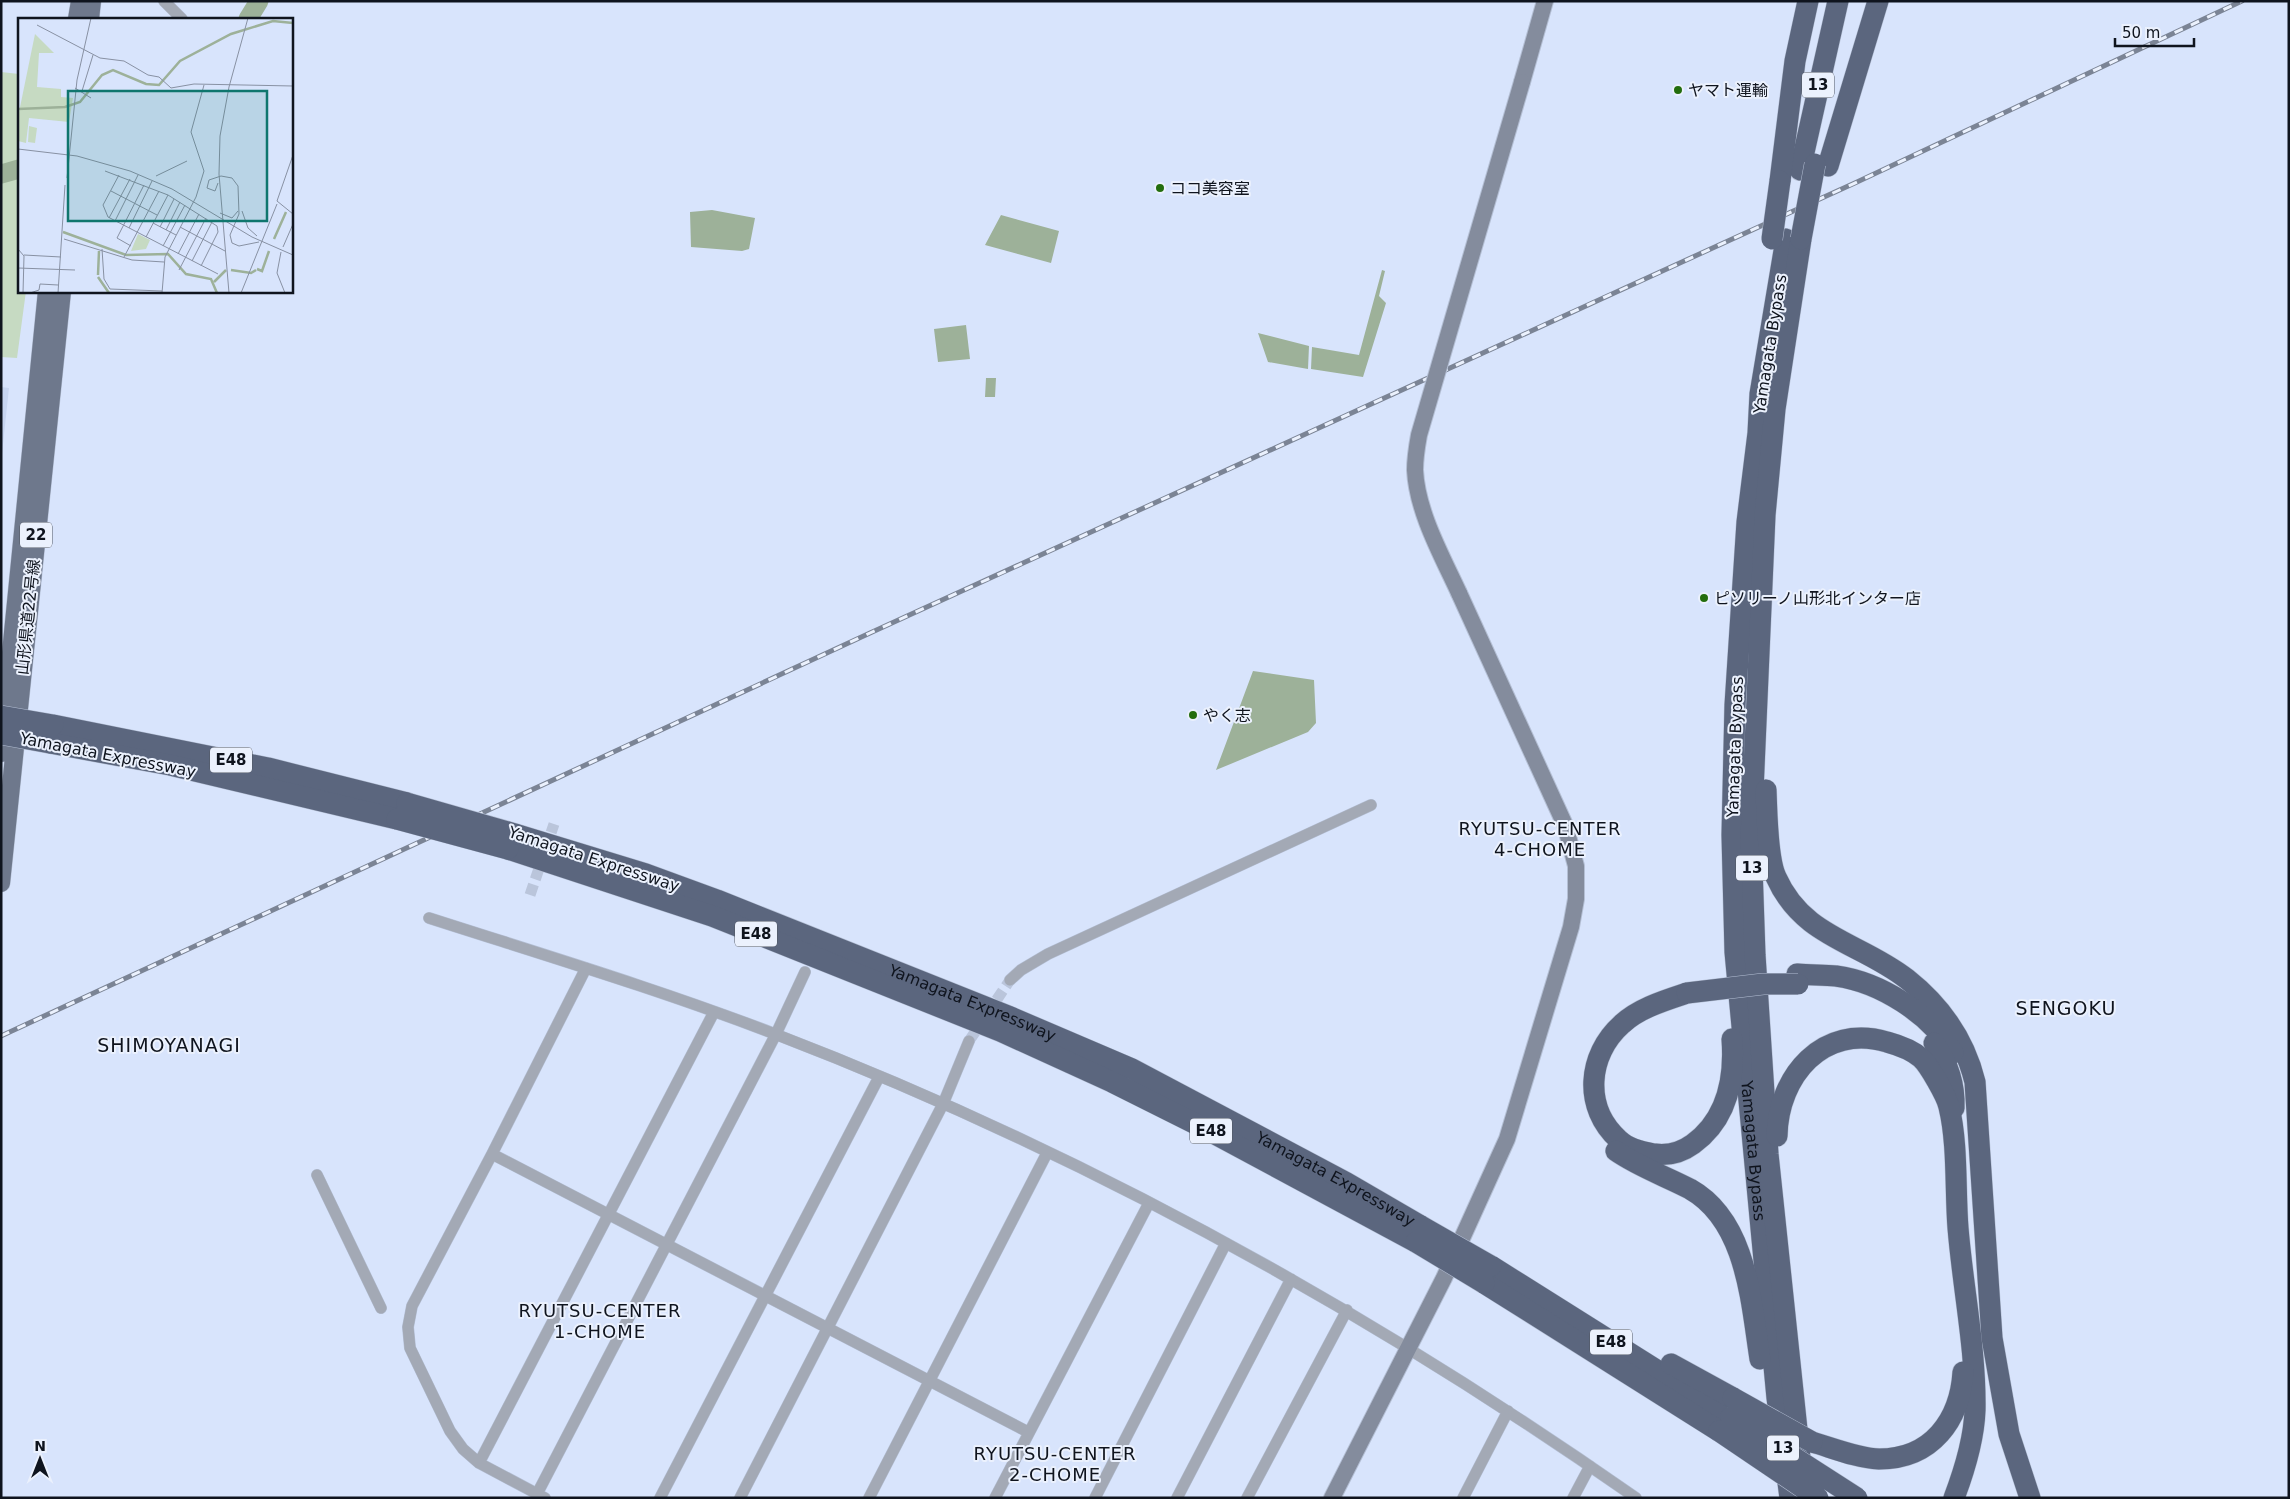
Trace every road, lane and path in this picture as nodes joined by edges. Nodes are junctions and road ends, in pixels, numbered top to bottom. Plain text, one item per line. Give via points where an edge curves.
1 (80, 1) edge
2 (92, 1) edge
3 (164, 1) edge
4 (1545, 1) edge
5 (1808, 1) edge
6 (1838, 1) edge
7 (1852, 1) edge
8 (1878, 1) edge
9 (77, 18) edge
10 (90, 18) edge
11 (181, 18) edge
12 (1814, 167) junction
13 (1793, 239) junction
14 (46, 292) edge
15 (62, 292) edge
16 (1765, 515) junction
17 (1, 716) edge
18 (1, 734) edge
19 (52, 734) junction
20 (1, 753) edge
21 (1372, 806) dead end
22 (1732, 835) junction
23 (1, 883) edge
24 (429, 918) dead end
25 (586, 968) junction
26 (805, 972) dead end
27 (1797, 979) junction
28 (1010, 980) tunnel mouth
29 (1687, 989) junction
30 (714, 1012) junction
31 (776, 1034) junction
32 (969, 1041) tunnel mouth
33 (879, 1077) junction
34 (943, 1104) junction
35 (1979, 1139) junction
36 (1047, 1153) junction
37 (492, 1154) junction
38 (1954, 1154) junction
39 (317, 1175) dead end
40 (1149, 1203) junction
41 (609, 1216) junction
42 (1226, 1243) junction
43 (666, 1244) junction
44 (1291, 1279) junction
45 (765, 1296) junction
46 (381, 1308) dead end
47 (1347, 1310) junction
48 (1967, 1311) junction
49 (827, 1329) junction
50 (1992, 1338) junction
51 (1408, 1347) junction
52 (931, 1382) junction
53 (1784, 1391) junction
54 (1508, 1411) junction
55 (1728, 1415) junction
56 (1028, 1432) junction
57 (479, 1464) junction
58 (1590, 1466) junction
59 (541, 1496) edge
60 (660, 1498) edge
61 (740, 1498) edge
62 (869, 1498) edge
63 (995, 1498) edge
64 (1095, 1498) edge
65 (1177, 1498) edge
66 (1247, 1498) edge
67 (1332, 1498) edge
68 (1463, 1498) edge
69 (1573, 1498) edge
70 (1636, 1498) edge
71 (1790, 1498) edge
72 (1805, 1498) edge
73 (1818, 1498) edge
74 (1857, 1498) edge
75 (1954, 1498) edge
76 (1962, 1498) edge
77 (2030, 1498) edge

1 - 9 main road
2 - 10 main road
3 - 11 street
4 - 51 street, bridge via 1418,435 1415,470 1439,549 1565,826 1576,866 1576,899 1557,979 1507,1139 1444,1278
5 - 13 highway, bridge via 1795,61 1780,181
6 - 12 highway, Yamagata Bypass / 13
7 - 12 highway, Yamagata Bypass / 13
8 - 12 highway
12 - 13 highway, Yamagata Bypass / 13
12 - 13 highway
13 - 16 highway, Yamagata Bypass / 13
13 - 22 highway, Yamagata Bypass / 13 via 1760,394 1747,522
14 - 20 main road, 山形県道22号線 / 22
15 - 23 main road, 山形県道22号線 / 22
16 - 35 highway via 1768,580 1764,757 1767,827 1775,875 1793,907 1817,928 1907,979 1937,1008 1970,1060
16 - 53 highway, Yamagata Bypass / 13 via 1752,837 1755,955
17 - 19 highway, Yamagata Expressway / E48, bridge
18 - 19 highway, Yamagata Expressway / E48, bridge
19 - 55 highway, Yamagata Expressway / E48, bridge via 268,768 511,842 646,874 1008,1016 1132,1069 1346,1183 1418,1234
21 - 28 street via 1048,954
22 - 29 highway via 1725,899 1732,1045 1728,1094 1720,1116 1706,1134 1689,1147 1662,1155 1633,1148 1620,1141 1596,1107 1593,1078 1596,1063 1601,1050 1623,1023
22 - 53 highway, Yamagata Bypass / 13 via 1735,952
24 - 25 street
25 - 30 street
25 - 37 street
26 - 31 street
27 - 29 highway, bridge
27 - 35 highway via 1837,976 1859,982 1896,998 1915,1012 1940,1035 1959,1064
27 - 38 highway via 1855,992 1892,1007 1929,1037 1949,1069 1954,1089
29 - 53 highway via 1644,998 1607,1022 1586,1052 1582,1094 1586,1115 1610,1147 1634,1163 1692,1190 1726,1224 1734,1238 1748,1285 1766,1382
30 - 31 street
30 - 41 street
31 - 33 street
31 - 43 street
32 - 34 street
33 - 34 street
33 - 45 street
34 - 36 street
34 - 49 street
35 - 50 highway
36 - 40 street
36 - 52 street
37 - 41 street
37 - 57 street via 412,1306 407,1338 450,1431
38 - 48 highway
38 - 53 highway via 1949,1106 1921,1058 1899,1046 1876,1038 1844,1040 1821,1050 1798,1069 1788,1085 1777,1119 1777,1153 1789,1281
39 - 46 street
40 - 42 street
40 - 56 street
41 - 43 street
41 - 57 street
42 - 44 street
42 - 64 street
43 - 45 street
43 - 59 street
44 - 47 street
44 - 65 street
45 - 49 street
45 - 60 street
47 - 51 street
47 - 66 street
48 - 55 highway, bridge via 1960,1400 1946,1426 1929,1444 1890,1458 1877,1459
48 - 75 highway via 1975,1411 1971,1444
49 - 52 street
49 - 61 street
50 - 76 highway via 1981,1439
50 - 77 highway via 2008,1434
51 - 54 street
51 - 67 street
52 - 56 street
52 - 62 street
53 - 71 highway, Yamagata Bypass / 13
53 - 72 highway, Yamagata Bypass / 13
54 - 58 street
54 - 68 street
55 - 73 highway, Yamagata Expressway / E48, bridge
55 - 74 highway, Yamagata Expressway / E48, bridge
56 - 63 street
57 - 59 street
58 - 69 street
58 - 70 street

